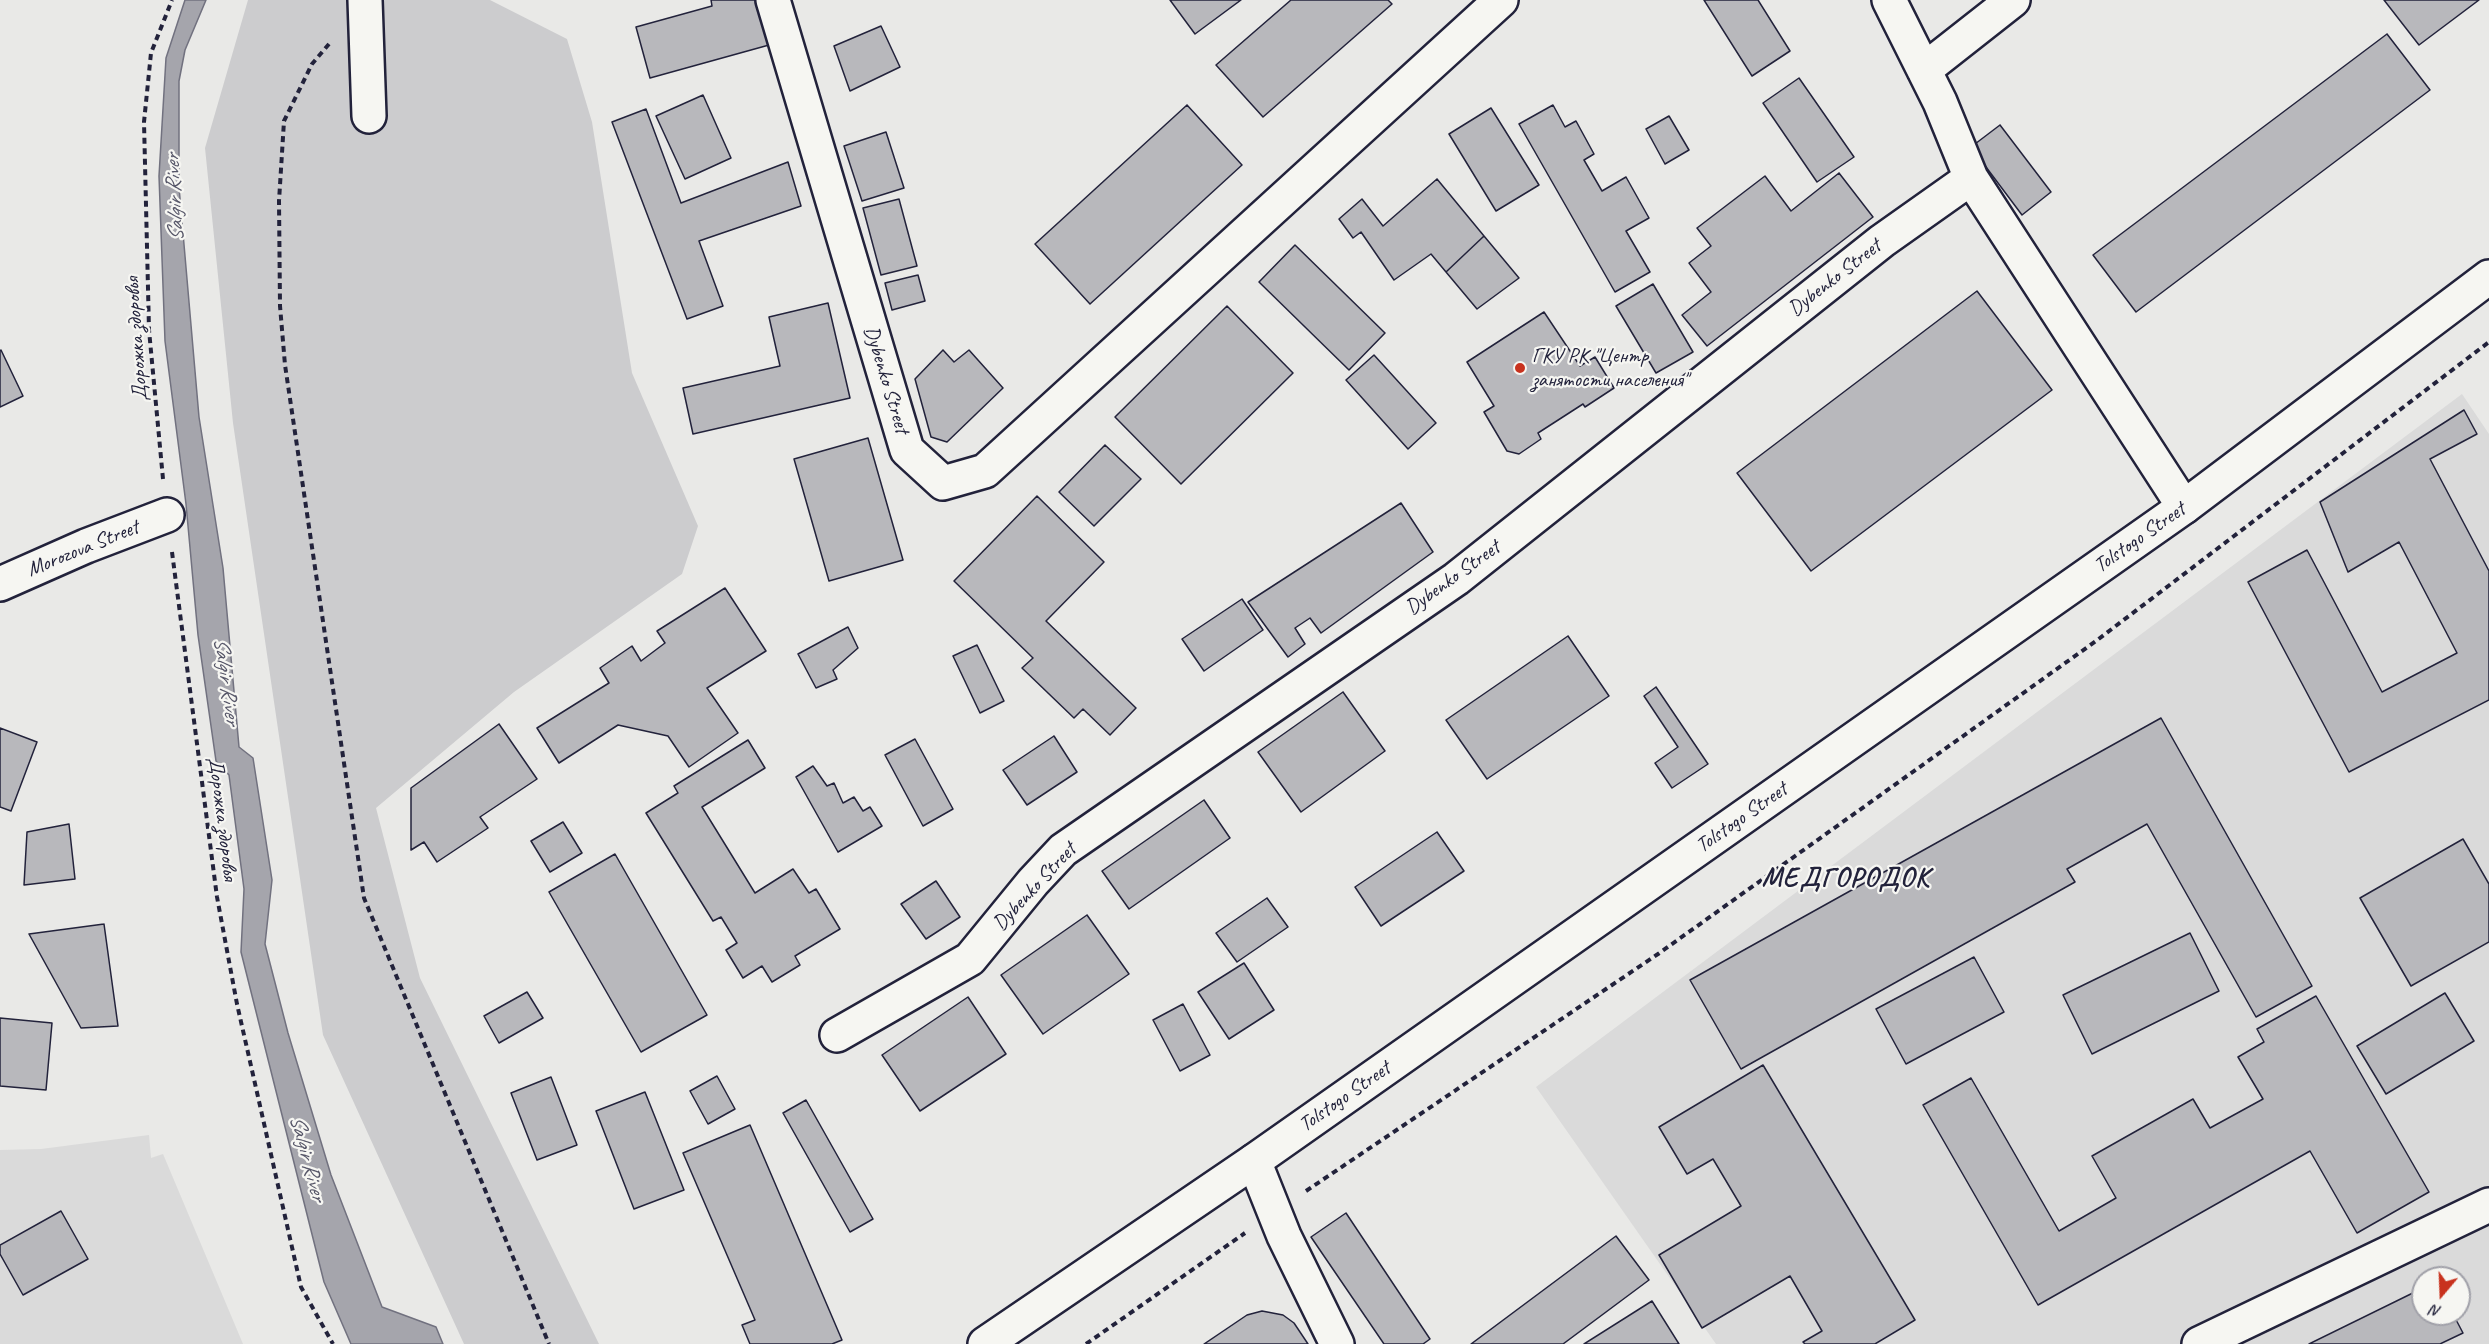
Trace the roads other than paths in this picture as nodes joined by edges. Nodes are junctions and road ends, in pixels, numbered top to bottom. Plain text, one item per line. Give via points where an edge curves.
1 (772, 0) edge
2 (1501, 0) edge
3 (1888, 0) edge
4 (2013, 0) edge
5 (365, 1) edge
6 (1924, 70) junction
7 (369, 116) dead end
8 (1971, 178) junction
9 (2489, 277) edge
10 (2184, 507) junction
11 (167, 515) road end
12 (0, 584) edge
13 (837, 1035) dead end
14 (1254, 1161) junction
15 (2489, 1205) edge
16 (985, 1344) edge
17 (1337, 1344) edge
18 (2199, 1344) edge

1 - 2 street, Dybenko Street via 907,450 943,483 985,471
3 - 6 street
4 - 6 street
5 - 7 street
6 - 8 street
8 - 10 street
8 - 13 street, Dybenko Street via 1882,241 1456,579 1063,850 970,959
9 - 10 street, Tolstogo Street
10 - 14 street, Tolstogo Street
11 - 12 street, Morozova Street
14 - 16 street, Tolstogo Street
14 - 17 street via 1284,1236
15 - 18 street

